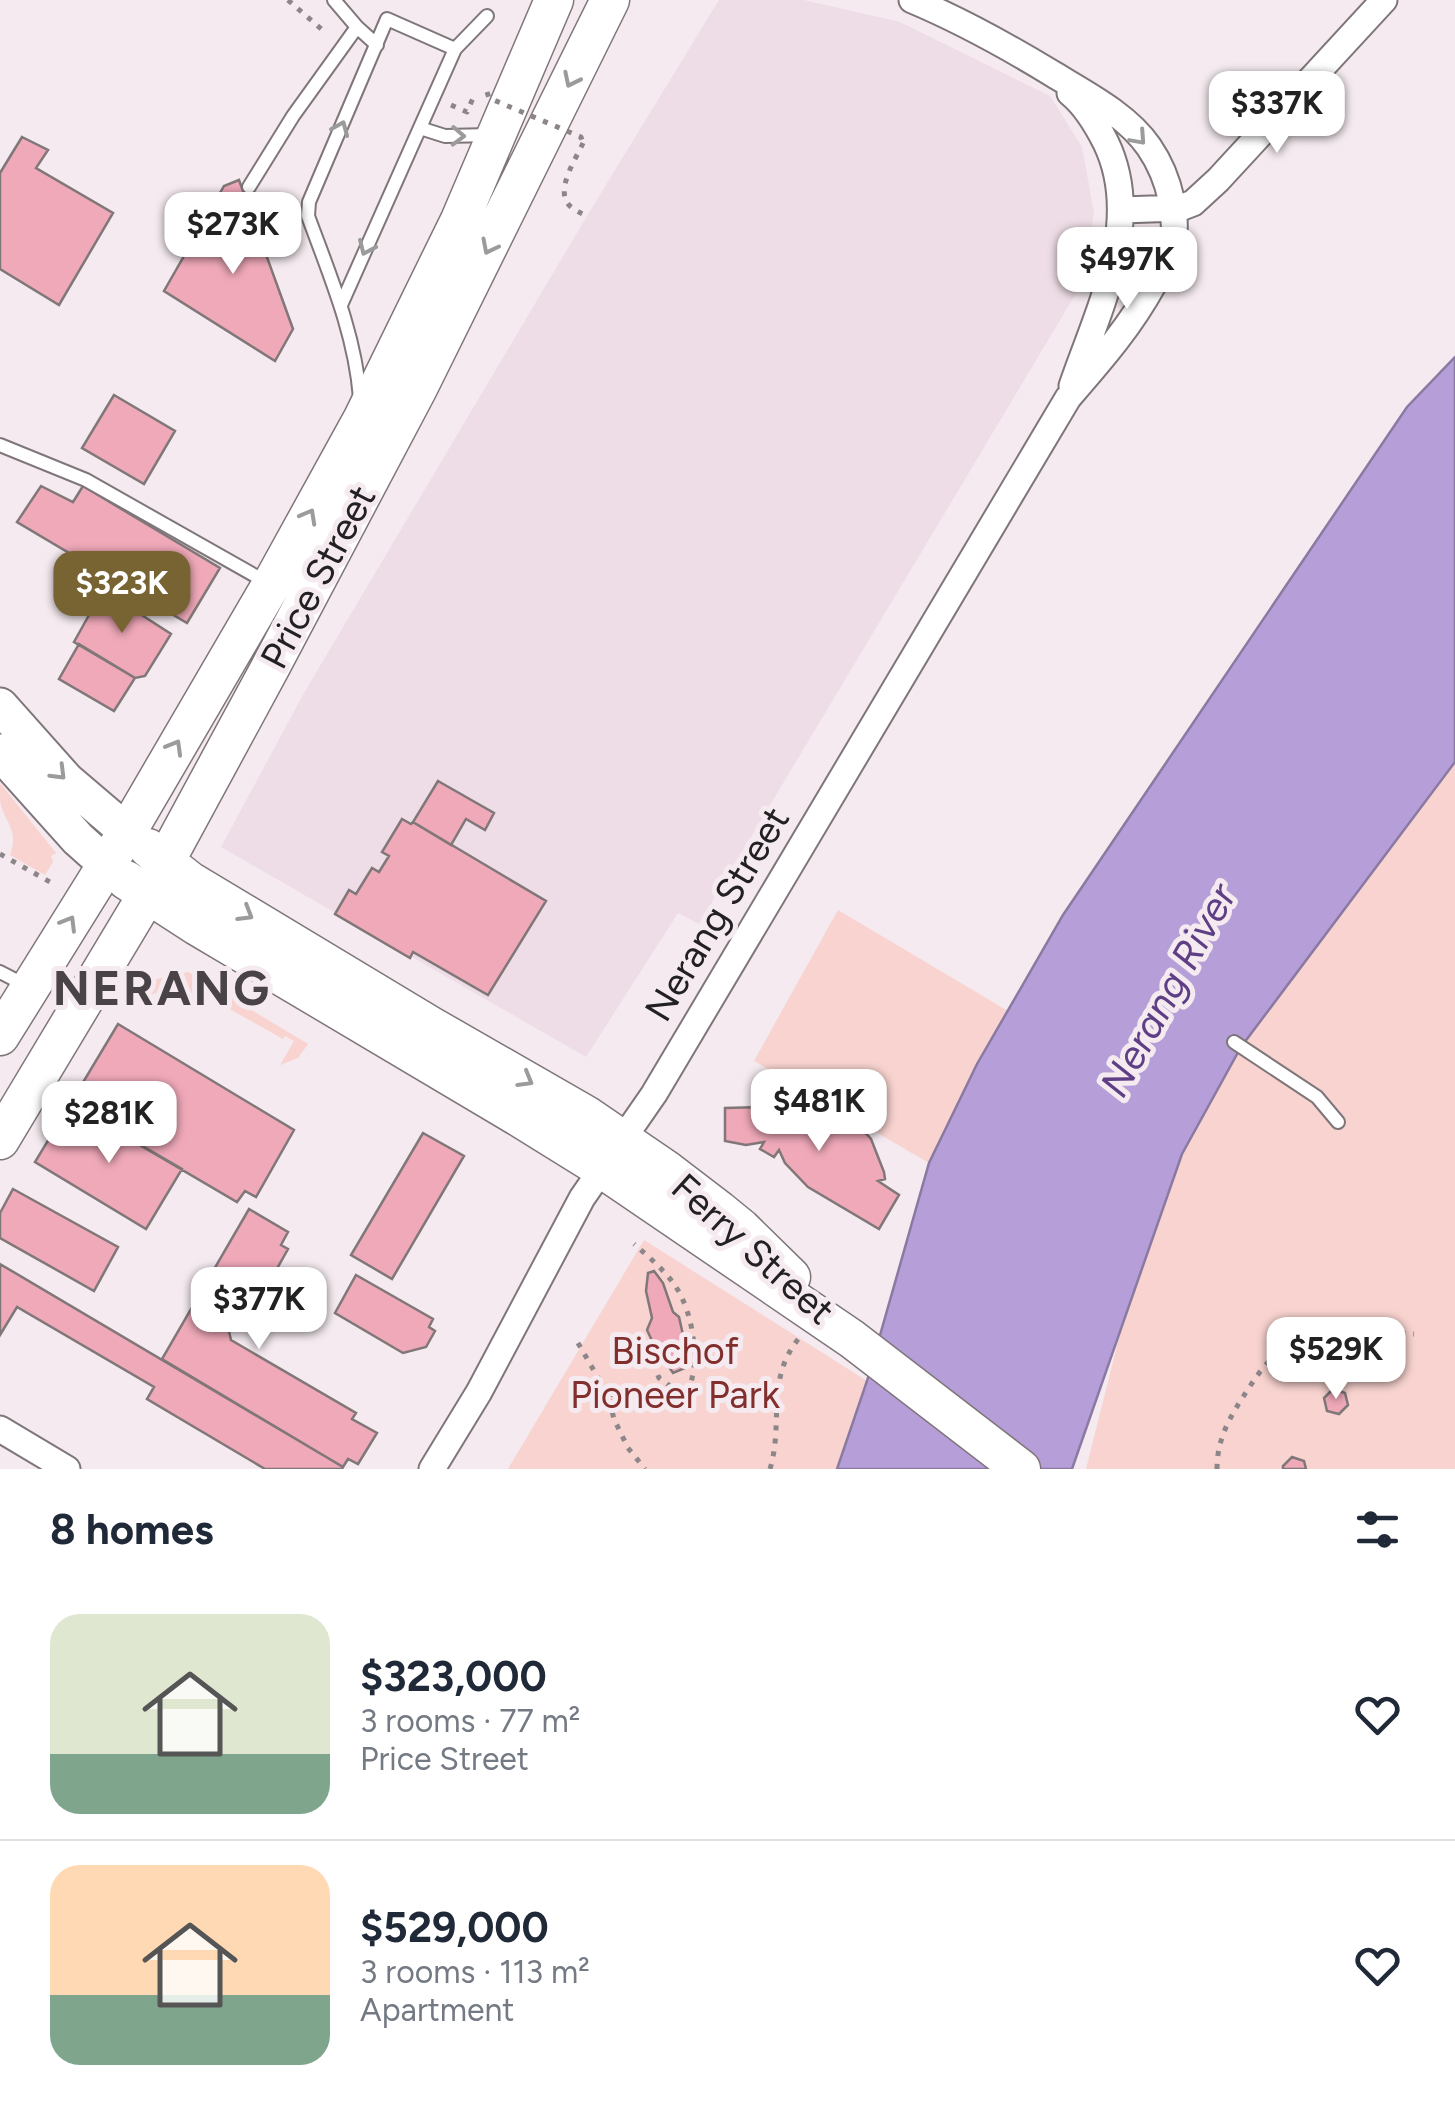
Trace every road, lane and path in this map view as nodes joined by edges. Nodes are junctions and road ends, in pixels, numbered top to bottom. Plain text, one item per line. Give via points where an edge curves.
1 (288, 0) edge
2 (334, 0) edge
3 (554, 0) edge
4 (566, 0) edge
5 (610, 0) edge
6 (912, 0) edge
7 (1384, 0) edge
8 (487, 16) dead end
9 (357, 28) junction
10 (376, 45) junction
11 (342, 48) junction
12 (456, 49) junction
13 (532, 53) junction
14 (1032, 62) junction
15 (487, 92) dead end
16 (420, 128) junction
17 (497, 135) junction
18 (249, 186) dead end
19 (1172, 209) junction
20 (1122, 210) junction
21 (587, 216) dead end
22 (341, 305) junction
23 (1068, 398) junction
24 (362, 420) junction
25 (0, 444) edge
26 (271, 585) junction
27 (0, 706) edge
28 (0, 752) edge
29 (127, 832) junction
30 (0, 854) edge
31 (106, 864) junction
32 (156, 878) junction
33 (50, 882) dead end
34 (15, 980) edge
35 (0, 1036) edge
36 (1234, 1042) dead end
37 (1338, 1122) dead end
38 (0, 1140) edge
39 (611, 1154) junction
40 (634, 1244) dead end
41 (804, 1332) dead end
42 (1414, 1334) dead end
43 (578, 1344) dead end
44 (653, 1363) dead end
45 (608, 1395) junction
46 (686, 1398) junction
47 (0, 1428) edge
48 (67, 1469) edge
49 (432, 1469) edge
50 (645, 1469) edge
51 (770, 1469) edge
52 (1021, 1469) edge
53 (1217, 1469) edge

1 - 11 path
2 - 9 lane
3 - 13 main road, Price Street
4 - 13 main road
5 -> 32 main road, Price Street via 418,388
6 - 14 street
7 - 19 street via 1218,180 1194,203
8 - 12 lane
9 - 10 lane
9 - 11 lane
10 - 12 lane via 388,19
22 -> 10 lane via 307,209
11 - 18 lane
12 - 16 lane
13 - 17 main road, Price Street
14 -> 19 street via 1132,128 1166,180
14 - 20 street, Nerang Street via 1077,99 1099,128 1114,159
15 - 21 path, bridge via 583,139 564,186 567,204
16 -> 17 lane via 454,137
16 -> 22 lane
17 - 24 main road, Price Street
19 - 20 street
19 - 23 street, Nerang Street via 1170,255 1135,318
20 - 23 street, Nerang Street via 1118,248
22 - 24 lane
23 - 39 street, Nerang Street via 664,1077
26 -> 24 main road, Price Street
25 - 26 lane via 86,480
29 -> 26 main road, Price Street
27 -> 29 main road, Ferry Street via 66,780
28 - 31 main road, Ferry Street
29 - 31 main road, Price Street
29 - 32 main road, Ferry Street
30 - 33 path
31 - 32 main road, Ferry Street
34 -> 31 main road, Price Street
32 - 38 main road, Price Street
32 - 39 main road, Ferry Street via 206,890 586,1115
34 - 35 main road, Price Street
36 - 37 lane via 1317,1097
39 - 49 street, Nerang Street
39 - 52 main road, Ferry Street
40 - 46 path via 684,1304 695,1361
41 - 51 path via 783,1364
42 - 53 path via 1311,1338 1277,1354 1228,1420
43 - 45 path
44 - 46 path via 659,1378
45 - 46 path via 636,1392 680,1407
45 - 50 path via 628,1448
47 - 48 street

